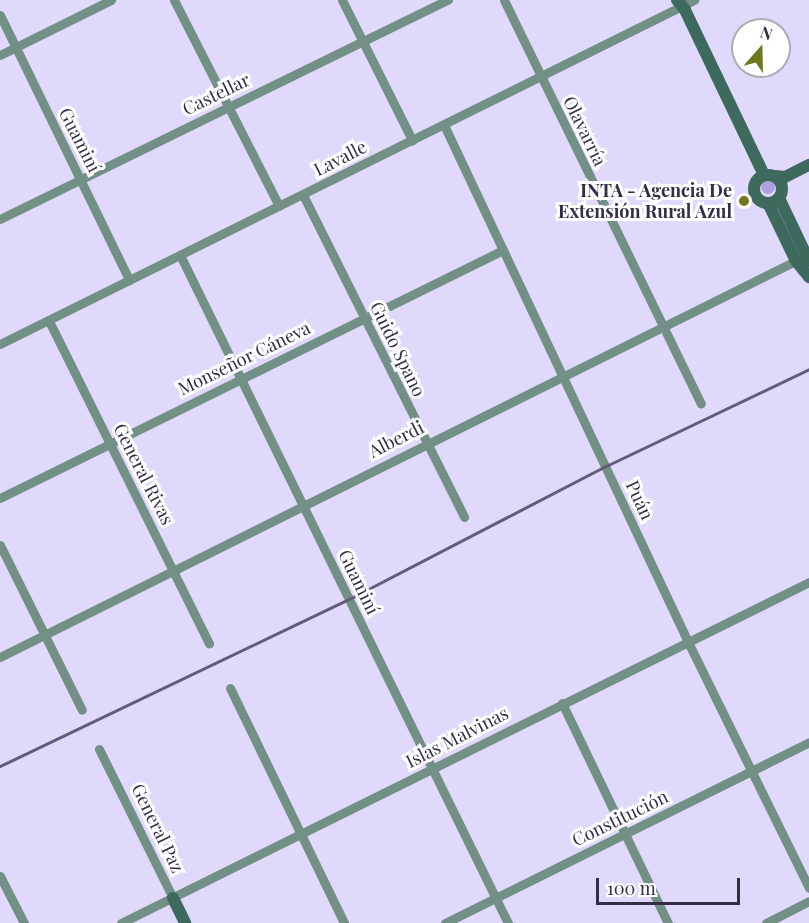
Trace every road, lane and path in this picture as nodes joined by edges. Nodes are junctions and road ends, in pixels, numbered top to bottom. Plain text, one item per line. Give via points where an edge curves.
1 (111, 0) edge
2 (174, 0) edge
3 (342, 0) edge
4 (448, 0) edge
5 (504, 0) edge
6 (694, 0) edge
7 (678, 4) edge
8 (0, 15) edge
9 (363, 42) junction
10 (15, 47) junction
11 (0, 55) edge
12 (541, 78) junction
13 (228, 106) junction
14 (444, 125) junction
15 (412, 140) junction
16 (809, 165) edge
17 (809, 172) edge
18 (766, 177) junction
19 (81, 178) junction
20 (303, 195) junction
21 (776, 197) junction
22 (279, 206) junction
23 (0, 219) edge
24 (503, 250) junction
25 (180, 255) junction
26 (805, 258) edge
27 (809, 277) edge
28 (129, 279) junction
29 (364, 318) junction
30 (49, 321) junction
31 (662, 326) junction
32 (0, 344) edge
33 (564, 374) junction
34 (240, 378) junction
35 (701, 404) dead end
36 (110, 442) junction
37 (426, 442) junction
38 (0, 498) edge
39 (304, 506) junction
40 (464, 518) dead end
41 (0, 545) edge
42 (174, 572) junction
43 (809, 582) edge
44 (45, 634) junction
45 (688, 642) junction
46 (209, 643) dead end
47 (0, 657) edge
48 (230, 688) dead end
49 (562, 703) junction
50 (82, 710) dead end
51 (809, 742) edge
52 (99, 749) dead end
53 (433, 769) junction
54 (751, 772) junction
55 (624, 832) junction
56 (300, 834) junction
57 (0, 876) edge
58 (809, 888) edge
59 (173, 898) junction
60 (496, 899) junction
61 (809, 901) edge
62 (24, 923) edge
63 (121, 923) edge
64 (185, 923) edge
65 (344, 923) edge
66 (445, 923) edge
67 (508, 923) edge
68 (668, 923) edge
69 (766, 923) edge

1 - 10 street
2 - 13 street
3 - 9 street
4 - 9 street, Castellar
5 - 12 street, Olavarría
6 - 7 street, Lavalle
7 - 12 street, Lavalle
7 - 18 main road via 685,10
8 - 10 street, Guaminí
9 - 13 street, Castellar
9 - 15 street
10 - 11 street
10 - 19 street, Guaminí
12 - 14 street, Lavalle
12 - 31 street, Olavarría
13 - 19 street, Castellar
13 - 22 street
14 - 15 street, Lavalle
14 - 24 street, Puán
15 - 20 street, Lavalle
16 - 18 main road via 785,177
17 - 21 main road
18 - 21 main road
18 - 21 main road via 754,192
19 - 23 street, Castellar
19 - 28 street, Guaminí
20 - 22 street, Lavalle
20 - 29 street, Guido Spano
21 - 26 main road
22 - 25 street, Lavalle
24 - 29 street, Monseñor Cáneva
24 - 33 street, Puán
25 - 28 street, Lavalle
25 - 34 street, Guaminí
26 - 27 main road
26 - 31 street, Alberdi
28 - 30 street, Lavalle
29 - 34 street, Monseñor Cáneva
29 - 37 street, Guido Spano
30 - 32 street, Lavalle
30 - 36 street, General Rivas
31 - 33 street, Alberdi
31 - 35 street, Olavarría
33 - 37 street, Alberdi
33 - 45 street, Puán
34 - 36 street, Monseñor Cáneva
34 - 39 street, Guaminí
36 - 38 street, Monseñor Cáneva
36 - 42 street, General Rivas
37 - 39 street, Alberdi
37 - 40 street, Guido Spano
39 - 42 street, Alberdi
39 - 53 street, Guaminí
41 - 44 street
42 - 44 street, Alberdi
42 - 46 street, General Rivas
43 - 45 street, Islas Malvinas
44 - 47 street, Alberdi
44 - 50 street
45 - 49 street, Islas Malvinas
45 - 54 street, Puán
48 - 56 street
49 - 53 street, Islas Malvinas
49 - 55 street
51 - 54 street, Constitución
52 - 59 street, General Paz
53 - 56 street, Islas Malvinas
53 - 60 street, Guaminí
54 - 55 street, Constitución
54 - 58 street, Puán
55 - 60 street, Constitución
55 - 68 street
56 - 59 street, Islas Malvinas
56 - 65 street
57 - 62 street
59 - 63 street, Islas Malvinas
59 - 64 main road, General Paz
60 - 66 street, Constitución
60 - 67 street, Guaminí
61 - 69 street

